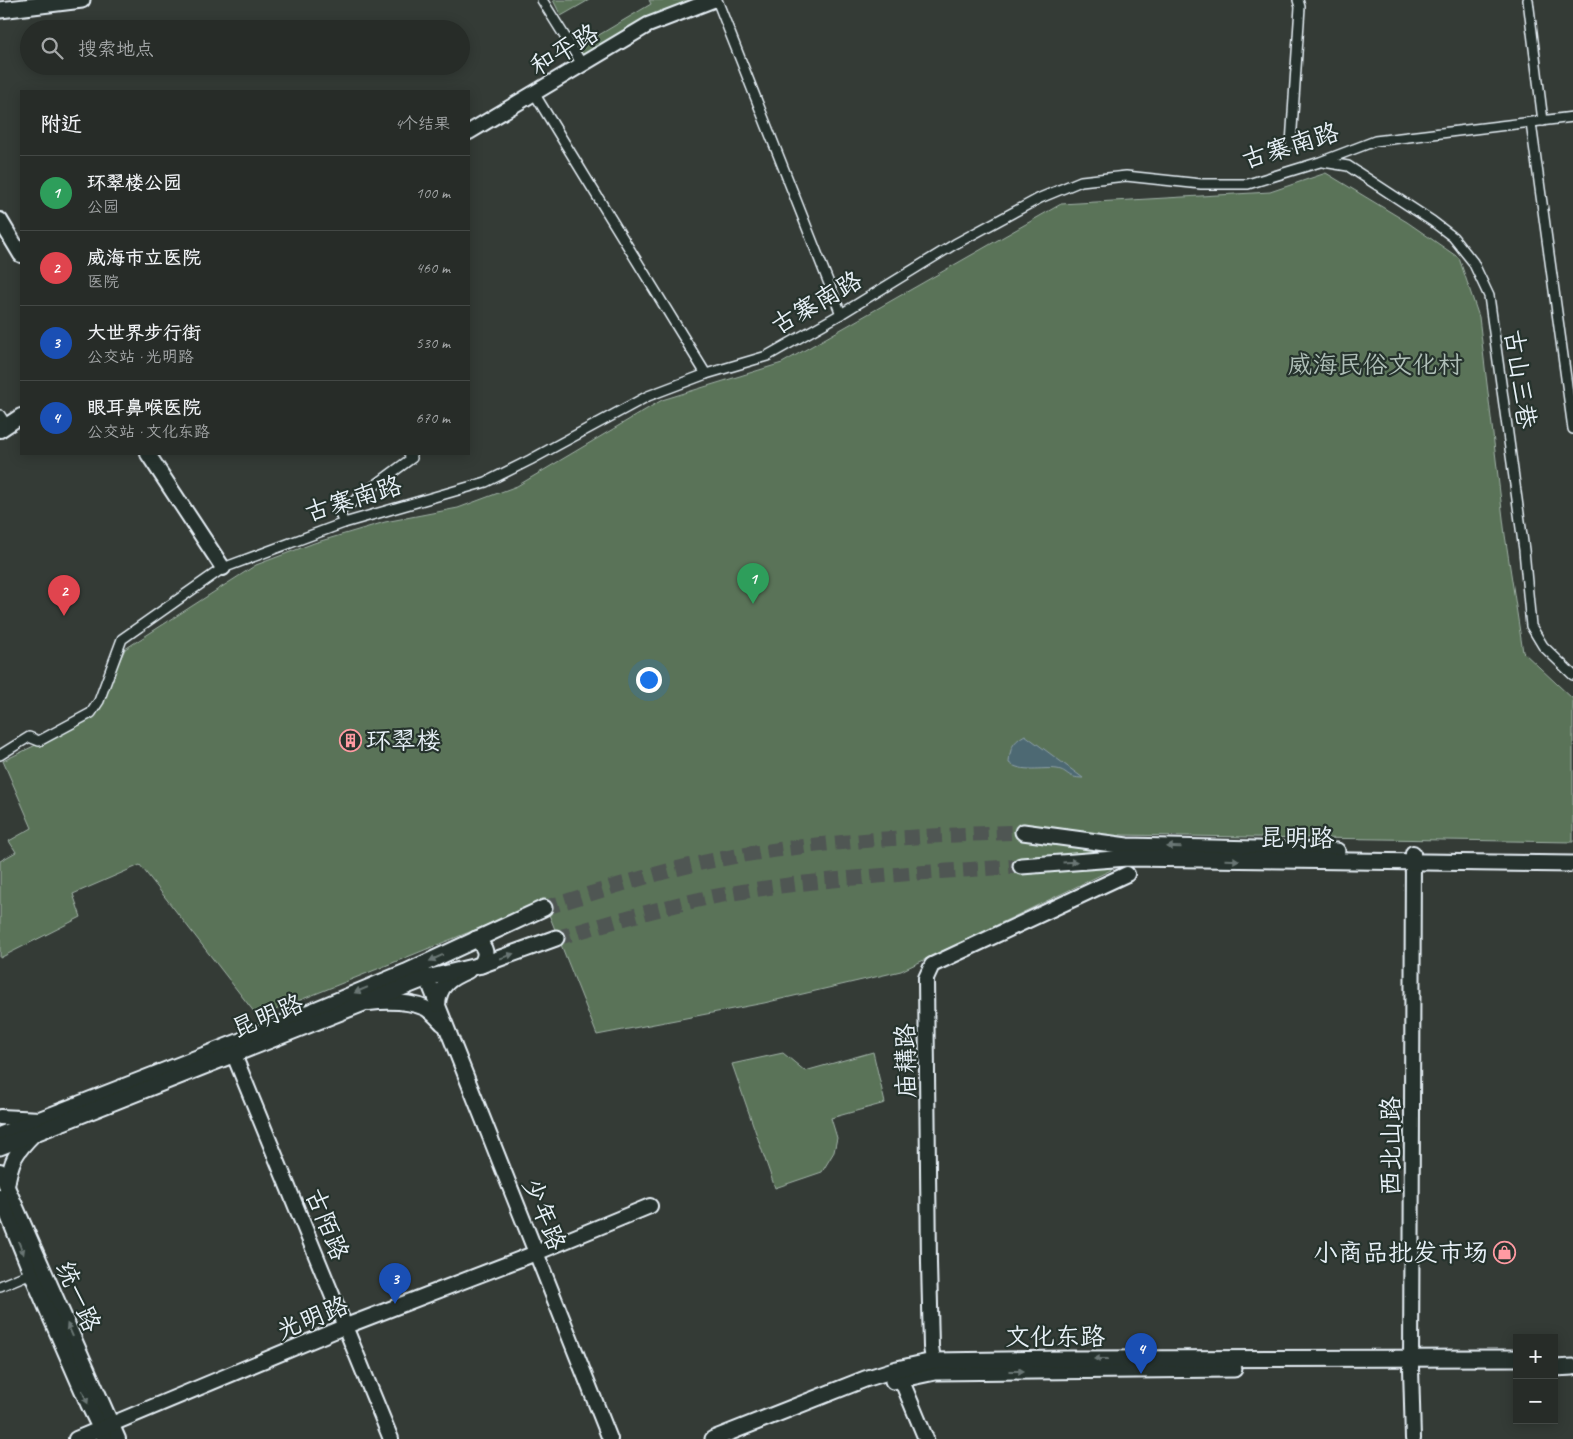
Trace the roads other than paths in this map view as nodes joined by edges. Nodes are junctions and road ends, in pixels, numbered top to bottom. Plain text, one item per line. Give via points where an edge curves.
1 (82, 0) edge
2 (542, 0) edge
3 (715, 0) edge
4 (1298, 0) edge
5 (1528, 0) edge
6 (0, 10) edge
7 (582, 64) junction
8 (534, 93) junction
9 (1573, 117) edge
10 (1543, 121) junction
11 (1532, 123) junction
12 (470, 131) edge
13 (1291, 144) dead end
14 (1320, 162) junction
15 (0, 220) edge
16 (20, 252) edge
17 (841, 314) junction
18 (706, 374) junction
19 (20, 416) edge
20 (2, 424) edge
21 (1573, 429) edge
22 (149, 455) edge
23 (410, 455) edge
24 (344, 523) junction
25 (222, 568) junction
26 (1573, 675) edge
27 (0, 755) edge
28 (1023, 832) tunnel mouth
29 (1573, 854) edge
30 (1414, 858) junction
31 (1573, 864) edge
32 (1022, 866) tunnel mouth
33 (1127, 874) dead end
34 (544, 908) tunnel mouth
35 (556, 938) tunnel mouth
36 (476, 939) junction
37 (481, 966) junction
38 (406, 972) junction
39 (428, 978) junction
40 (361, 1003) junction
41 (438, 1005) junction
42 (447, 1028) junction
43 (234, 1055) junction
44 (0, 1117) edge
45 (38, 1126) junction
46 (0, 1135) edge
47 (0, 1146) edge
48 (0, 1171) edge
49 (2, 1196) edge
50 (650, 1206) dead end
51 (536, 1253) junction
52 (31, 1273) junction
53 (0, 1286) edge
54 (346, 1326) junction
55 (1513, 1358) edge
56 (1558, 1358) edge
57 (1573, 1358) edge
58 (1412, 1363) junction
59 (934, 1367) junction
60 (1573, 1367) edge
61 (1513, 1368) edge
62 (1558, 1368) edge
63 (901, 1379) junction
64 (105, 1430) edge
65 (76, 1439) edge
66 (118, 1439) edge
67 (391, 1439) edge
68 (610, 1439) edge
69 (713, 1439) edge
70 (735, 1439) edge
71 (926, 1439) edge
72 (1412, 1439) edge

1 - 6 main road
2 - 7 street
3 - 7 street, 和平路 via 648,25
3 - 17 street
4 - 13 street
5 - 10 street
7 - 8 street, 和平路
8 - 12 street, 和平路
8 - 18 street
9 - 10 street, 古寨南路
10 - 11 street, 古寨南路
11 - 14 street, 古寨南路 via 1376,141
11 - 21 street
14 - 17 street, 古寨南路 via 1248,184 1201,184 1126,176 1081,181 1040,198 955,244
14 - 26 street, 古山三巷 via 1348,166 1453,237 1473,262 1489,296 1524,550 1531,626 1543,646
15 - 16 street
17 - 18 street, 古寨南路 via 767,356
18 - 24 street, 古寨南路 via 648,396 486,482
19 - 20 street
22 - 25 street
23 - 24 street via 412,458 339,512
24 - 25 street, 古寨南路
25 - 27 street, 古寨南路 via 122,639 91,713 39,741 29,737
30 -> 28 main road, 昆明路 via 1127,846
29 - 30 main road, 昆明路
30 - 31 main road, 昆明路
32 -> 30 main road, 昆明路 via 1127,858
30 - 58 street, 西北山路
33 - 59 street, 庙耩路 via 932,965 926,978 929,1263
34 - 36 main road, 昆明路
37 -> 35 main road, 昆明路
36 - 37 main road via 485,949 486,957
36 -> 38 main road, 昆明路
37 - 39 main road, 昆明路
37 - 41 street via 446,984 438,994
38 - 39 street via 420,971
38 -> 45 main road, 昆明路
39 - 40 main road, 昆明路
39 - 41 street, 少年路
40 - 42 street via 385,1001 426,1009
40 - 43 main road, 昆明路
41 - 42 street, 少年路
42 - 51 street, 少年路
43 - 45 main road, 昆明路
43 - 54 street, 古陌路
44 - 45 street
45 - 46 main road, 昆明路
45 - 47 main road, 昆明路
45 - 49 street via 13,1158
48 - 49 street, 统一路
49 -> 52 street, 统一路
64 -> 49 street, 统一路
50 - 51 street, 光明路
51 - 54 street, 光明路
51 - 68 street, 少年路
52 - 53 street
52 -> 64 street, 统一路
54 - 64 street, 光明路
54 - 67 street, 古陌路
55 - 58 main road
56 - 57 main road
58 - 59 main road, 文化东路 via 1008,1359
58 - 61 main road
58 - 72 street, 西北山路
59 - 63 main road
59 - 69 main road, 文化东路 via 897,1369 865,1379
60 - 62 main road
63 - 70 main road via 868,1387
63 - 71 street
64 - 65 street, 光明路
64 - 66 street, 统一路

